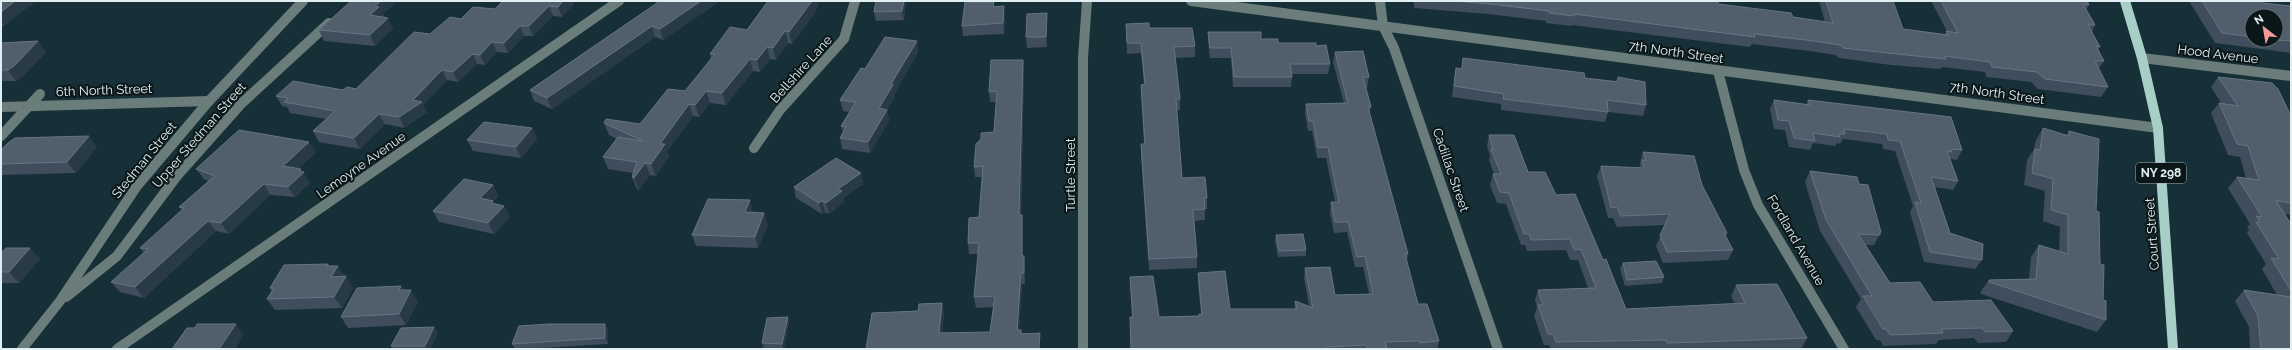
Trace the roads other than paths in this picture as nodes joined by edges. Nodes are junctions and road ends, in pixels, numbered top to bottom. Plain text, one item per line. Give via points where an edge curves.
1 (303, 1) edge
2 (619, 1) edge
3 (855, 1) edge
4 (1087, 1) edge
5 (1191, 1) edge
6 (1380, 1) edge
7 (2125, 1) edge
8 (335, 17) edge
9 (1383, 26) junction
10 (2142, 58) junction
11 (1718, 71) junction
12 (2291, 76) edge
13 (40, 94) dead end
14 (209, 102) junction
15 (29, 106) junction
16 (1, 107) edge
17 (2158, 128) junction
18 (1, 136) edge
19 (754, 148) dead end
20 (60, 301) junction
21 (22, 349) edge
22 (117, 349) edge
23 (1083, 349) edge
24 (1498, 349) edge
25 (1844, 349) edge
26 (2173, 349) edge

1 - 14 street, Stedman Street
2 - 22 street, Lemoyne Avenue
3 - 19 street, Bellshire Lane via 844,39 780,110
4 - 23 street, Turtle Street via 1083,58
5 - 9 street, 7th North Street
6 - 9 street, Cadillac Street
7 - 10 main road, Court Street / NY 298
8 - 20 street, Upper Stedman Street via 242,103 177,176 117,256
9 - 11 street, 7th North Street
9 - 24 street, Cadillac Street via 1394,48
10 - 12 street, Hood Avenue
10 - 17 main road, Court Street / NY 298
11 - 17 street, 7th North Street
11 - 25 street, Fordland Avenue via 1744,170 1758,206
13 - 15 street
14 - 15 street, 6th North Street via 159,100
14 - 20 street, Stedman Street via 137,186
15 - 16 street, 6th North Street
15 - 18 street
17 - 26 main road, Court Street / NY 298
20 - 21 street, Stedman Street

